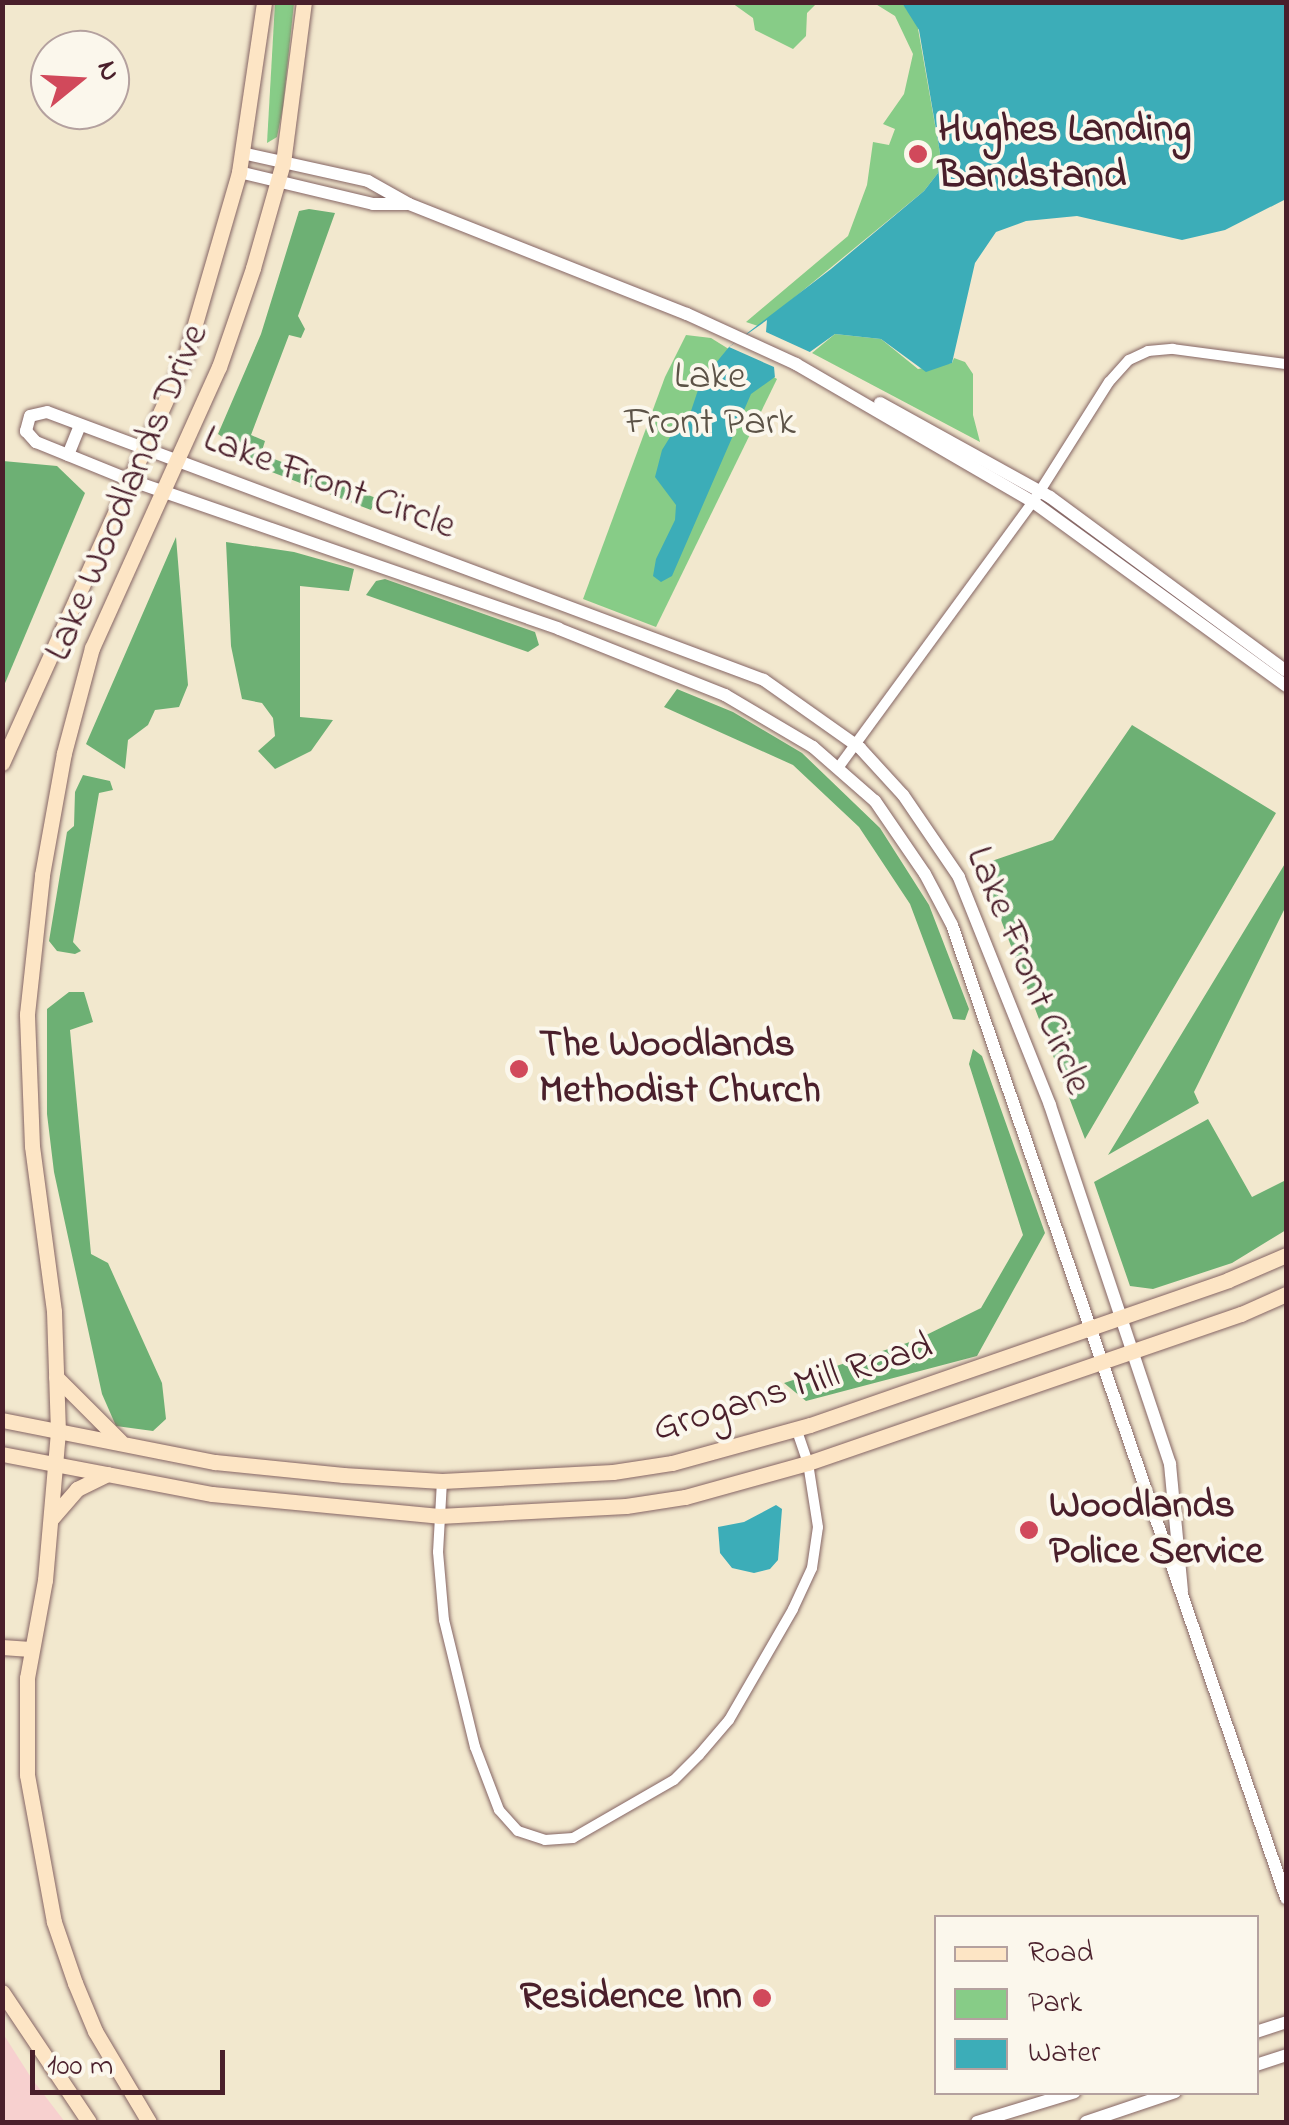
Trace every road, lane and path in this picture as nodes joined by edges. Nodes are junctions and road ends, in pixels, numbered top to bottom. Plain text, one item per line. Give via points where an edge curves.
1 (264, 2) edge
2 (304, 2) edge
3 (242, 153) junction
4 (282, 163) junction
5 (239, 172) junction
6 (277, 183) junction
7 (409, 204) junction
8 (1286, 364) edge
9 (80, 425) junction
10 (142, 450) junction
11 (68, 455) junction
12 (174, 461) junction
13 (127, 479) junction
14 (162, 490) junction
15 (1037, 496) junction
16 (1286, 671) edge
17 (1286, 686) edge
18 (857, 746) junction
19 (2, 764) edge
20 (838, 768) junction
21 (1286, 1255) edge
22 (1286, 1294) edge
23 (1120, 1317) junction
24 (1088, 1328) junction
25 (1132, 1351) junction
26 (1101, 1362) junction
27 (56, 1377) junction
28 (2, 1420) edge
29 (796, 1429) junction
30 (58, 1432) junction
31 (123, 1444) junction
32 (2, 1454) edge
33 (808, 1463) junction
34 (56, 1464) junction
35 (108, 1474) junction
36 (442, 1481) junction
37 (439, 1516) junction
38 (51, 1519) junction
39 (1182, 1591) junction
40 (2, 1647) edge
41 (30, 1650) junction
42 (1286, 1898) edge
43 (2, 1992) edge
44 (1286, 2022) edge
45 (1259, 2031) edge
46 (1286, 2055) edge
47 (1259, 2064) edge
48 (1066, 2095) edge
49 (1166, 2095) edge
50 (1039, 2104) junction
51 (89, 2122) edge
52 (149, 2122) edge
53 (977, 2122) edge
54 (1044, 2122) edge
55 (1086, 2122) edge

1 - 3 main road, Lake Woodlands Drive
2 - 4 main road, Lake Woodlands Drive
3 - 4 street
3 - 5 main road, Lake Woodlands Drive
4 - 6 main road, Lake Woodlands Drive
4 - 7 street via 368,181
5 - 6 street
5 - 10 main road, Lake Woodlands Drive via 186,355
6 - 7 street via 373,204
6 - 12 main road, Lake Woodlands Drive via 219,367
7 - 15 street via 742,338 896,411
8 - 15 street via 1173,349 1129,360
9 - 10 street, Lake Front Circle
9 - 11 street
9 - 11 street, Lake Front Circle via 42,411 26,422 32,440
10 - 12 street, Lake Front Circle
10 - 13 main road, Lake Woodlands Drive
11 - 13 street, Lake Front Circle
12 - 14 main road, Lake Woodlands Drive
12 - 18 street, Lake Front Circle via 764,680
13 - 14 street, Lake Front Circle
13 - 19 main road, Lake Woodlands Drive
14 - 20 street, Lake Front Circle via 559,629 725,695
14 - 27 main road, Lake Woodlands Drive via 92,648 42,876 27,1014 32,1146
15 - 16 street
15 - 17 street
15 - 18 street
18 - 20 street
18 - 23 street, Lake Front Circle via 903,795 959,877 1050,1105
20 - 24 street, Lake Front Circle via 875,801 902,838 952,925
21 - 23 main road, Grogans Mill Road
22 - 25 main road, Grogans Mill Road
23 - 24 main road, Grogans Mill Road
23 - 25 street, Lake Front Circle
24 - 26 street, Lake Front Circle
24 - 29 main road, Grogans Mill Road
25 - 26 main road, Grogans Mill Road
25 - 39 street, Lake Front Circle via 1174,1477
26 - 33 main road, Grogans Mill Road
26 - 39 street, Lake Front Circle
27 - 30 main road, Lake Woodlands Drive
27 - 31 main road
28 - 30 main road, Grogans Mill Road
29 - 33 street
29 - 36 main road, Grogans Mill Road via 614,1472
30 - 31 main road, Grogans Mill Road
30 - 34 main road, Lake Woodlands Drive
31 - 36 main road, Grogans Mill Road via 215,1462
32 - 34 main road, Grogans Mill Road
33 - 37 main road, Grogans Mill Road via 642,1504
33 - 37 street via 818,1527 812,1568 728,1720 674,1780 573,1838 545,1840 518,1831 499,1810 475,1747 444,1620
34 - 35 main road, Grogans Mill Road
34 - 38 main road, Lake Woodlands Drive
35 - 37 main road, Grogans Mill Road via 227,1496
35 - 38 main road via 77,1488
36 - 37 street
38 - 41 main road, Lake Woodlands Drive
39 - 42 street, Lake Front Circle
40 - 41 main road
41 - 52 main road, Lake Woodlands Drive via 26,1775 54,1922 95,2030
43 - 51 main road
44 - 45 street
46 - 47 street
48 - 50 street
49 - 55 street
50 - 53 street
50 - 54 street

